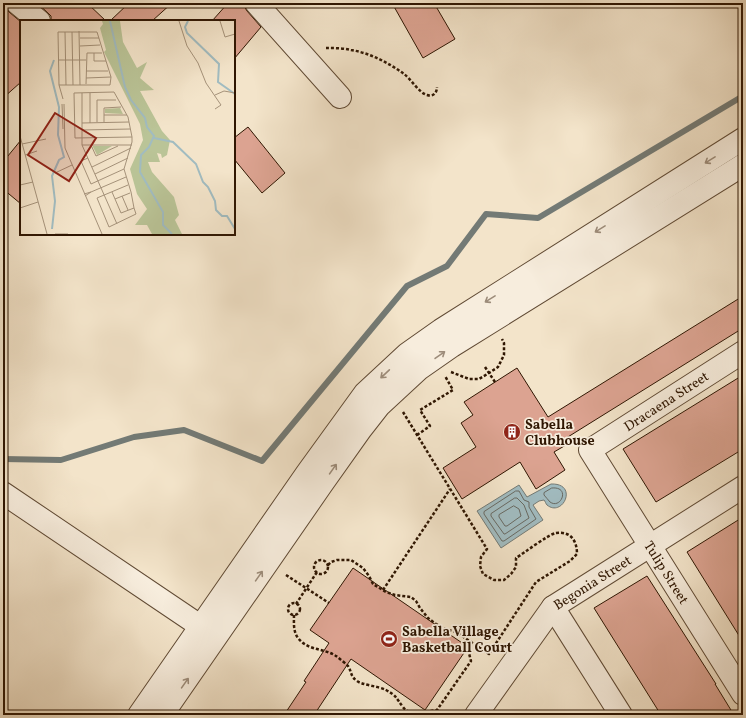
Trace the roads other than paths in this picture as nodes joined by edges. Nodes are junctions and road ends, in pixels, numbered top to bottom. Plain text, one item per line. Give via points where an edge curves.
1 (17, 3) edge
2 (256, 3) edge
3 (38, 20) edge
4 (340, 97) dead end
5 (743, 139) edge
6 (743, 165) edge
7 (743, 352) edge
8 (590, 450) joint
9 (743, 486) edge
10 (3, 493) edge
11 (650, 546) junction
12 (553, 607) junction
13 (209, 632) junction
14 (743, 694) edge
15 (139, 715) edge
16 (162, 715) edge
17 (476, 715) edge
18 (621, 715) edge

1 - 3 street
2 - 4 street
5 -> 13 street via 407,354 365,393 351,411 307,473
13 -> 6 street via 379,406 419,369
7 - 8 street, Dracaena Street
8 - 11 street, Tulip Street
9 - 11 street, Begonia Street
10 - 13 street
11 - 12 street, Begonia Street
11 - 14 street, Tulip Street
12 - 17 street, Begonia Street
12 - 18 street
13 - 15 street
16 -> 13 street

